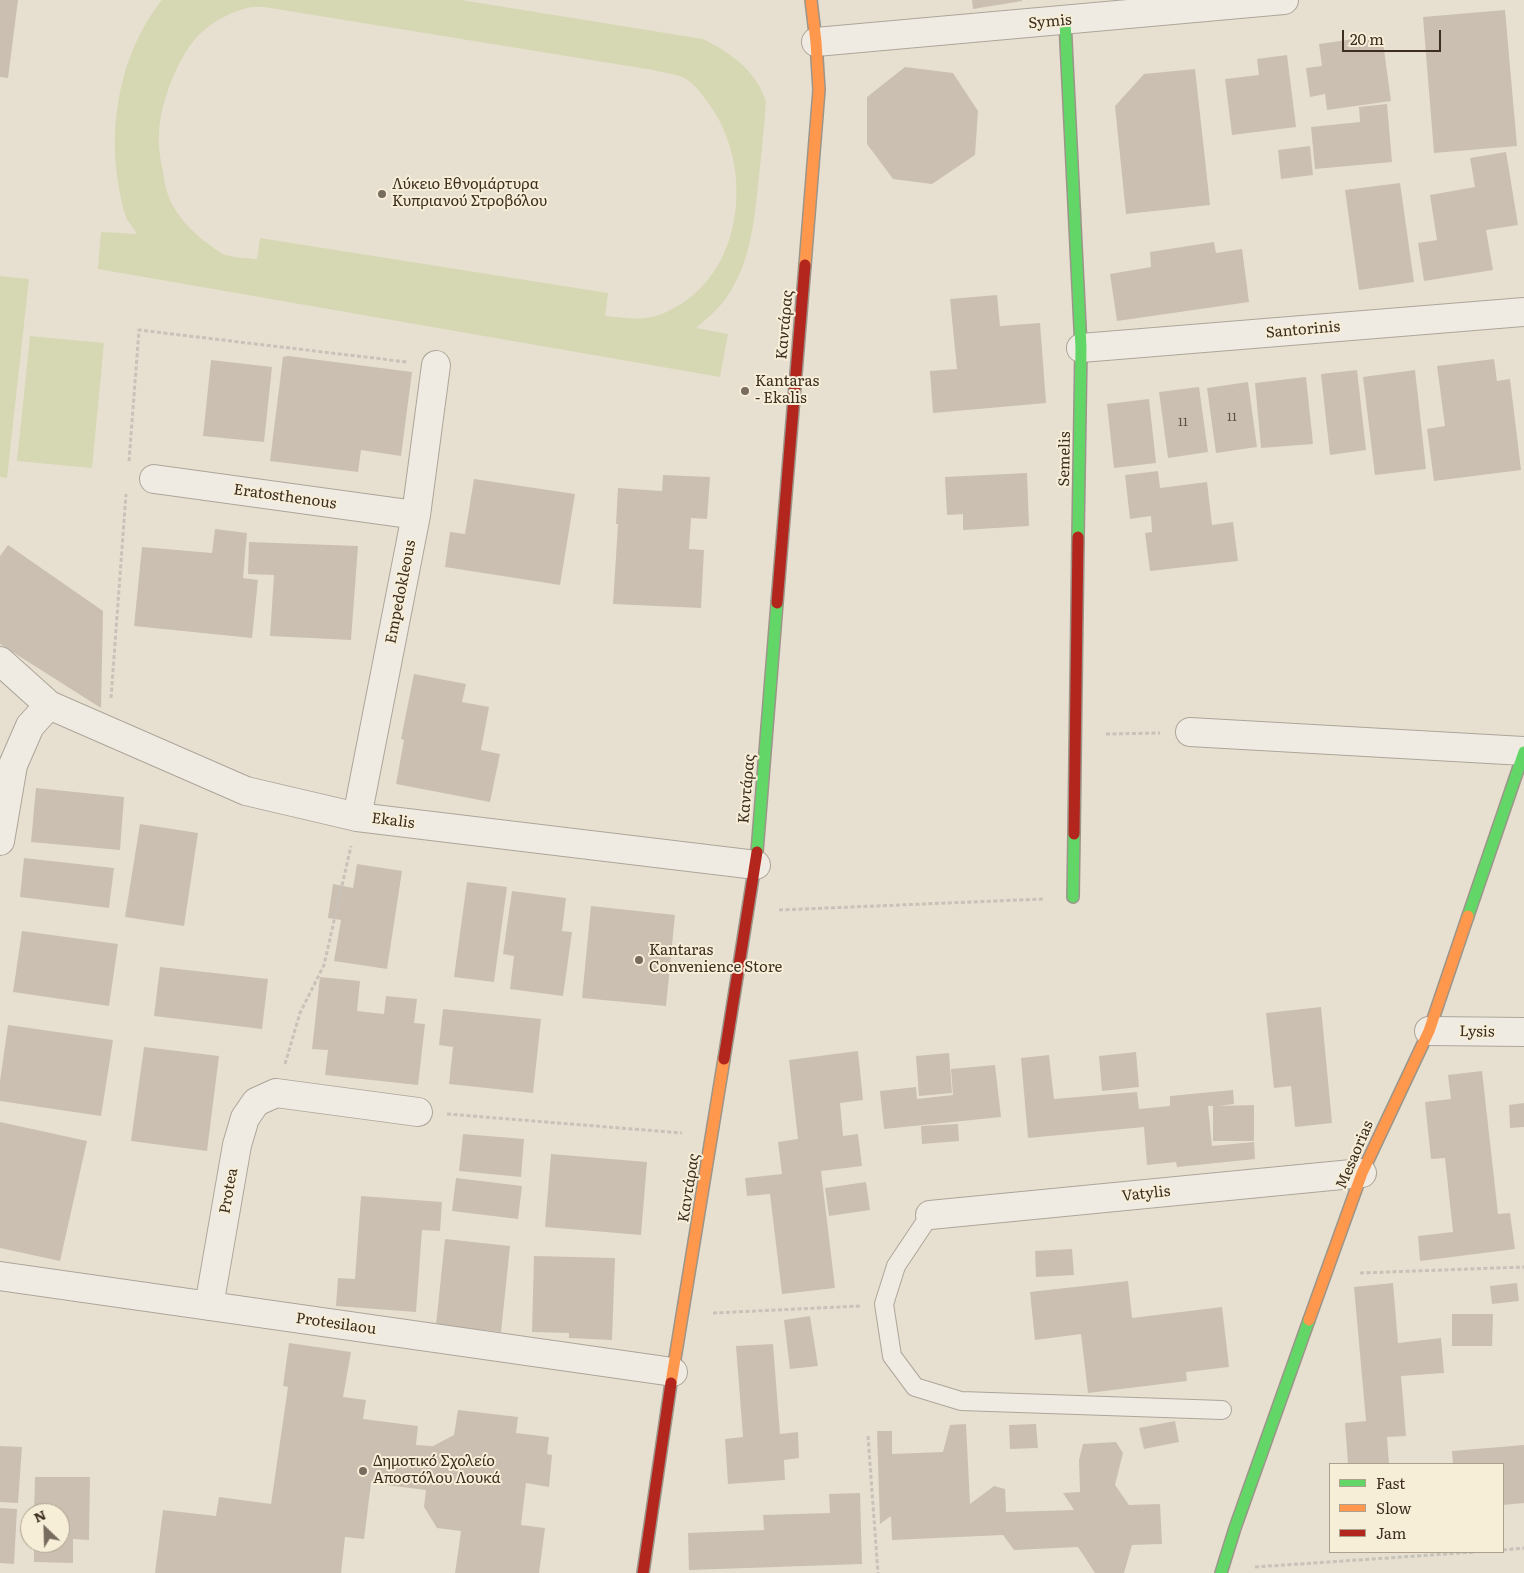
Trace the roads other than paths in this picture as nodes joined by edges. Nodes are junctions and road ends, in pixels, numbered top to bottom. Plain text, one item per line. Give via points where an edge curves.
1 (811, 0) edge
2 (1284, 0) edge
3 (1065, 21) junction
4 (816, 42) junction
5 (1524, 312) edge
6 (1082, 348) junction
7 (436, 365) road end
8 (154, 479) dead end
9 (416, 515) junction
10 (0, 661) edge
11 (49, 705) junction
12 (1190, 732) road end
13 (1524, 752) edge
14 (357, 817) junction
15 (0, 841) edge
16 (756, 865) junction
17 (1074, 897) road end
18 (1429, 1031) junction
19 (1524, 1032) edge
20 (418, 1112) road end
21 (1362, 1173) junction
22 (930, 1215) joint
23 (0, 1276) edge
24 (209, 1306) junction
25 (673, 1372) junction
26 (1222, 1410) dead end
27 (1222, 1571) edge
28 (643, 1573) edge

1 - 4 street, Καντάρας
2 - 3 street, Symis
3 - 4 street, Symis
3 - 6 street, Semelis
4 - 16 street, Καντάρας via 819,90
5 - 6 street, Santorinis
6 - 17 street, Semelis
7 - 9 street, Empedokleous
8 - 9 street, Eratosthenous
9 - 14 street, Empedokleous
10 - 11 street, Ekalis
11 - 14 street, Ekalis via 246,791
11 - 15 street via 30,726 13,765
12 - 13 street
13 - 18 street, Mesaorias
14 - 16 street, Ekalis
16 - 25 street, Καντάρας
18 - 19 street, Lysis
18 - 21 street, Mesaorias
20 - 24 street, Protea via 276,1093 256,1102 245,1118 237,1144
21 - 22 street, Vatylis
21 - 27 street, Mesaorias
22 - 26 lane via 896,1266 884,1304 892,1356 915,1387 961,1401
23 - 24 street, Protesilaou
24 - 25 street, Protesilaou
25 - 28 street, Καντάρας

